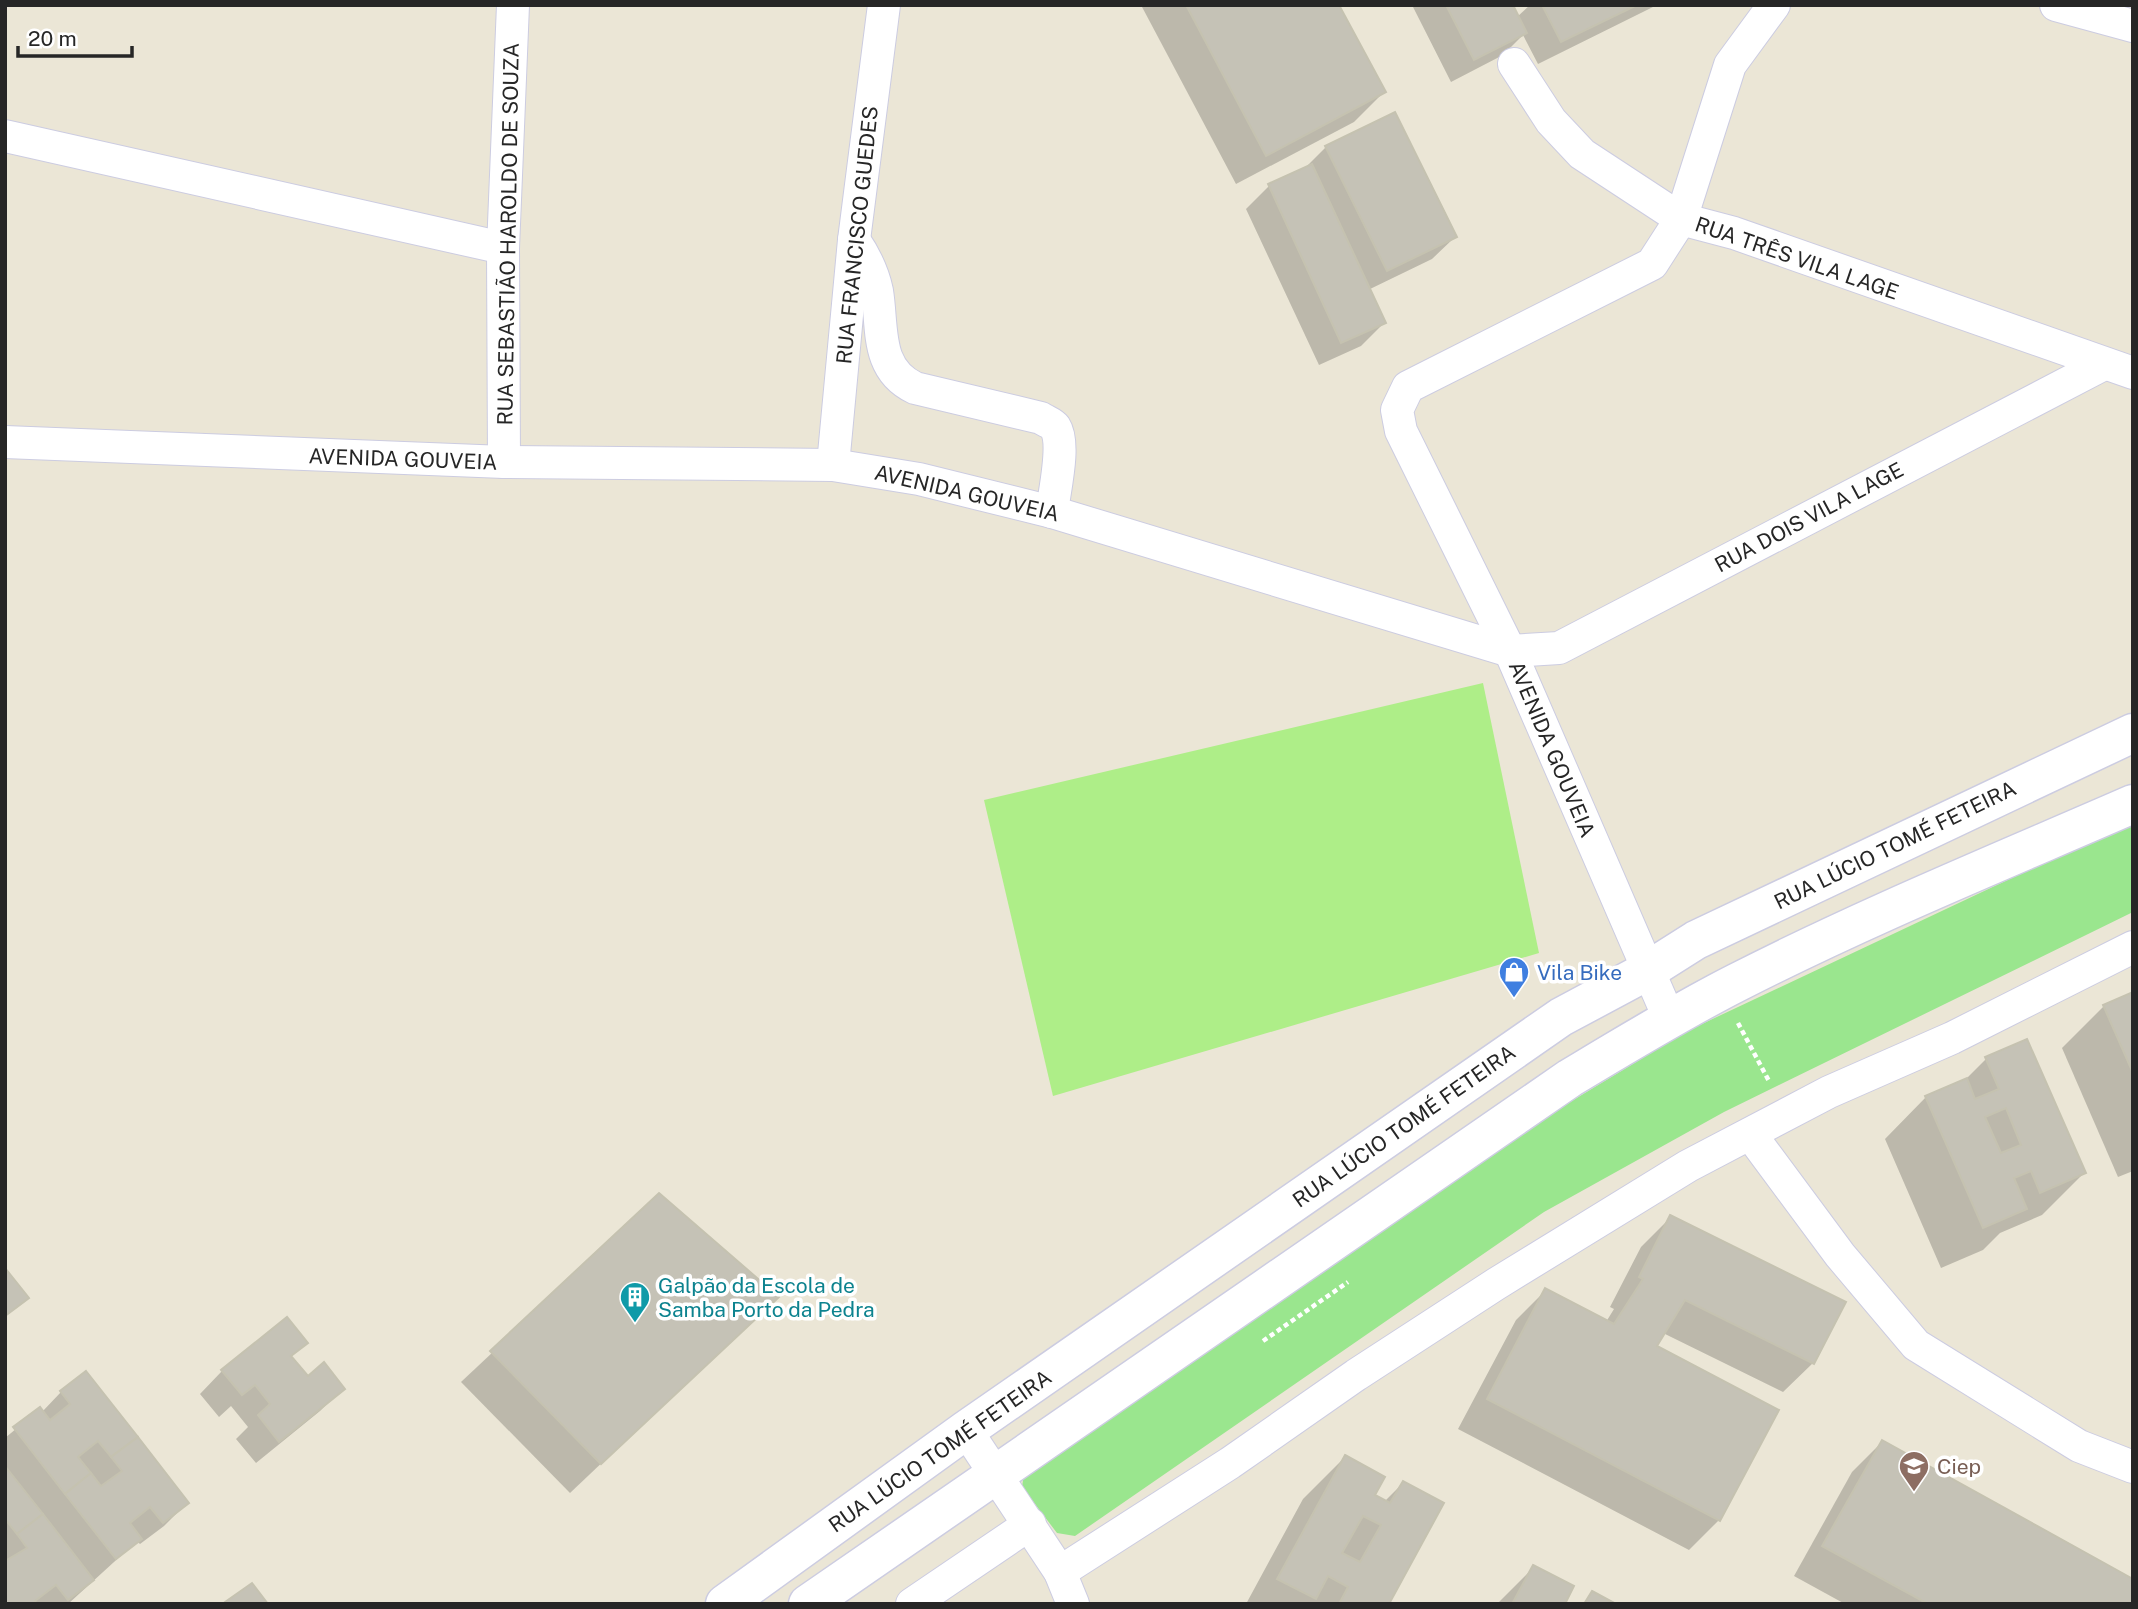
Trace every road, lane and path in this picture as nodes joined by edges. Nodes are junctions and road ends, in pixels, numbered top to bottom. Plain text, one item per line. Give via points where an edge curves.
1 (513, 5) edge
2 (884, 5) edge
3 (1774, 5) edge
4 (2056, 5) edge
5 (2133, 26) edge
6 (1514, 64) dead end
7 (5, 136) edge
8 (1681, 219) junction
9 (854, 240) junction
10 (503, 248) junction
11 (2102, 365) junction
12 (2133, 373) edge
13 (5, 442) edge
14 (503, 463) junction
15 (832, 465) junction
16 (1052, 512) junction
17 (1510, 651) junction
18 (2133, 733) edge
19 (2133, 804) edge
20 (2133, 947) edge
21 (1647, 971) junction
22 (1729, 1006) junction
23 (1749, 1016) dead end
24 (1669, 1018) junction
25 (1726, 1029) dead end
26 (1787, 1115) junction
27 (1751, 1136) junction
28 (1354, 1276) dead end
29 (1256, 1345) dead end
30 (966, 1430) junction
31 (2133, 1466) edge
32 (998, 1475) junction
33 (1030, 1524) junction
34 (1060, 1572) junction
35 (725, 1604) edge
36 (808, 1604) edge
37 (912, 1604) edge
38 (1073, 1604) edge

1 - 10 street, RUA SEBASTIÃO HAROLDO DE SOUZA
2 - 9 street, RUA FRANCISCO GUEDES
3 - 8 street via 1730,65
4 - 5 street
6 - 8 street, RUA TRÊS VILA LAGE via 1551,121 1583,155
7 - 10 street
8 - 11 street, RUA TRÊS VILA LAGE via 1734,233
8 - 17 street via 1653,264 1431,373 1408,387 1397,410 1414,461
9 - 15 street, RUA FRANCISCO GUEDES
9 - 16 street via 873,278 885,354 898,380 1041,418 1054,426 1058,461
10 - 14 street, RUA SEBASTIÃO HAROLDO DE SOUZA
11 - 12 street, RUA TRÊS VILA LAGE
11 - 17 street, RUA DOIS VILA LAGE via 1559,648
13 - 14 street, AVENIDA GOUVEIA
14 - 15 street, AVENIDA GOUVEIA
15 - 16 street, AVENIDA GOUVEIA via 919,479
16 - 17 street, AVENIDA GOUVEIA
17 - 21 street, AVENIDA GOUVEIA
18 - 21 main road, RUA LÚCIO TOMÉ FETEIRA via 1696,940
19 - 22 main road via 1899,906
20 - 26 street
21 - 24 street, AVENIDA GOUVEIA
21 - 30 main road, RUA LÚCIO TOMÉ FETEIRA via 1560,1017
22 - 23 path
22 - 24 main road
22 - 25 path
22 - 26 path
24 - 32 main road via 1547,1092
26 - 27 street
27 - 31 street via 1832,1245 1916,1345 2079,1446
27 - 34 street via 1688,1166 1496,1284 1230,1464
28 - 29 path
30 - 32 street
30 - 35 main road, RUA LÚCIO TOMÉ FETEIRA
32 - 33 street
32 - 36 main road
33 - 34 street
33 - 37 street
34 - 38 street

